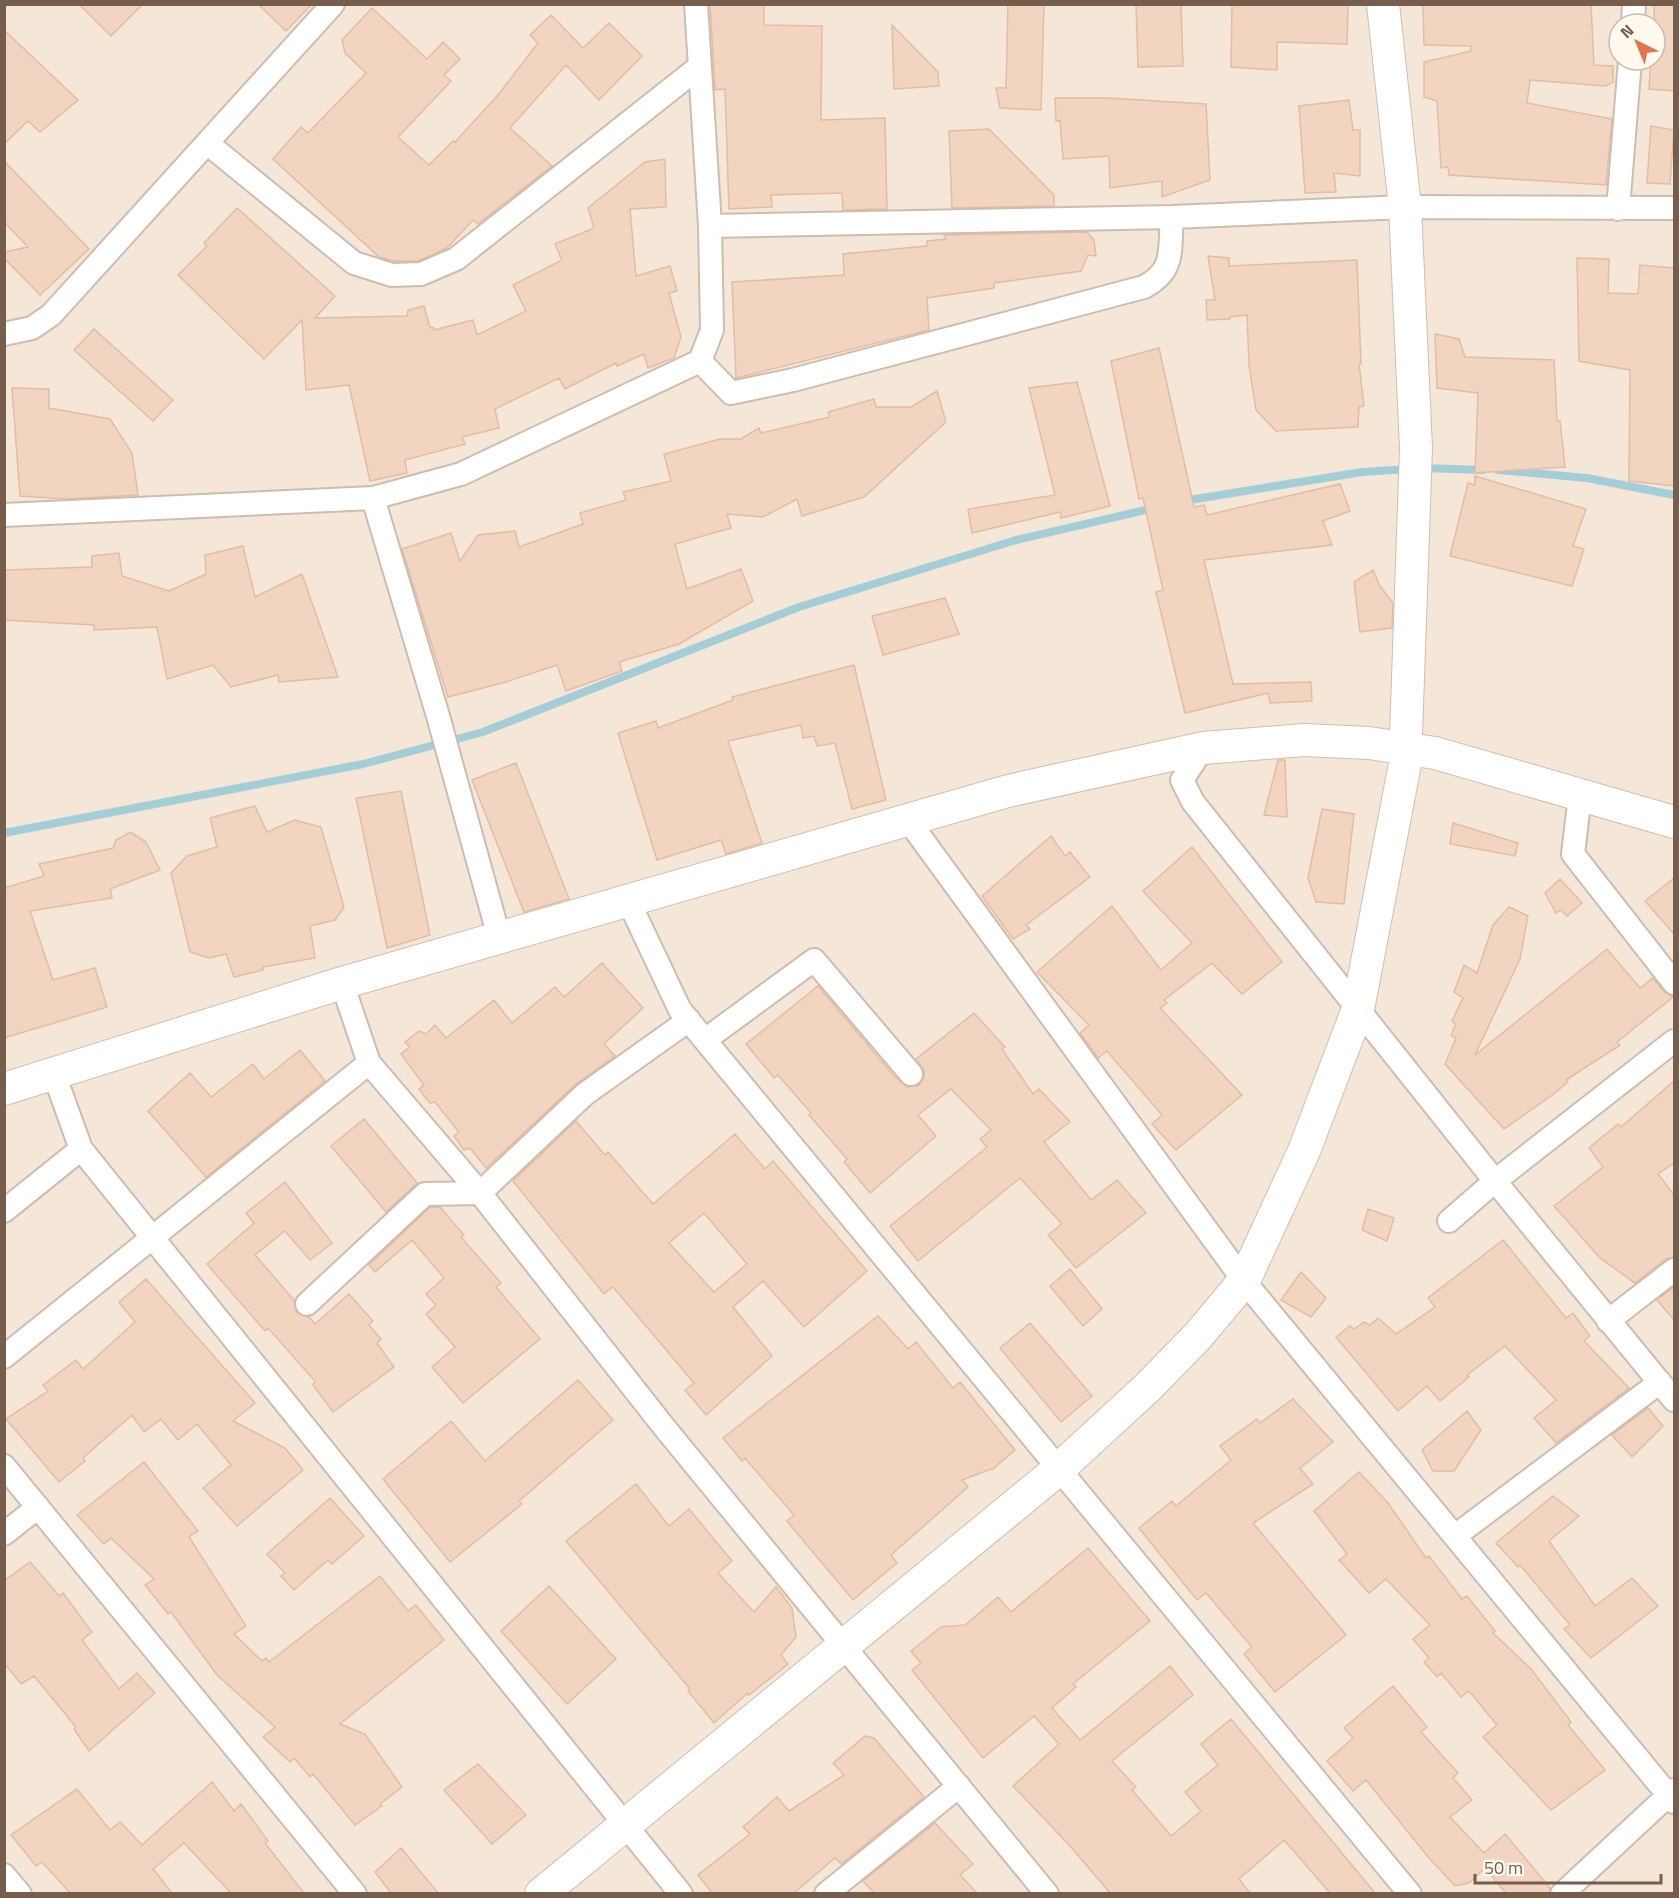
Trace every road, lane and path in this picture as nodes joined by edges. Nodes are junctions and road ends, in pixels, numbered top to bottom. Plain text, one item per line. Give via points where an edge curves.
1 (333, 4) edge
2 (696, 4) edge
3 (1383, 4) edge
4 (699, 67) junction
5 (1629, 72) edge
6 (207, 143) junction
7 (1405, 207) junction
8 (1674, 208) edge
9 (1618, 209) junction
10 (1172, 217) junction
11 (710, 226) junction
12 (4, 334) edge
13 (700, 361) junction
14 (373, 498) junction
15 (4, 515) edge
16 (1203, 748) junction
17 (1405, 748) junction
18 (1580, 795) junction
19 (908, 820) junction
20 (1674, 822) edge
21 (628, 900) junction
22 (499, 937) junction
23 (342, 983) junction
24 (1674, 983) edge
25 (1358, 1009) junction
26 (689, 1020) junction
27 (705, 1041) junction
28 (1674, 1041) edge
29 (369, 1063) junction
30 (54, 1074) junction
31 (911, 1074) dead end
32 (4, 1089) edge
33 (81, 1149) junction
34 (1495, 1181) junction
35 (480, 1193) junction
36 (4, 1211) edge
37 (1449, 1221) dead end
38 (153, 1239) junction
39 (1674, 1270) edge
40 (1244, 1281) junction
41 (307, 1304) dead end
42 (1608, 1321) junction
43 (4, 1357) edge
44 (1667, 1391) edge
45 (4, 1466) edge
46 (1059, 1469) junction
47 (38, 1507) junction
48 (4, 1534) edge
49 (1455, 1536) junction
50 (844, 1647) junction
51 (959, 1786) junction
52 (1672, 1796) edge
53 (624, 1825) junction
54 (4, 1875) edge
55 (20, 1893) edge
56 (355, 1893) edge
57 (541, 1893) edge
58 (681, 1893) edge
59 (826, 1893) edge
60 (1047, 1893) edge
61 (1410, 1893) edge
62 (1562, 1893) edge

1 - 6 street
2 - 4 street
3 - 7 street
4 - 6 street via 456,260 421,274 392,275 354,263
4 - 11 street
5 - 9 street
6 - 12 street via 51,315 32,328
7 - 9 street
7 - 10 street
7 - 17 street via 1416,448
8 - 9 street
10 - 11 street
10 - 13 street via 1167,269 1158,280 1144,287 731,393
11 - 13 street via 712,330
13 - 14 street via 461,474
14 - 15 street
14 - 22 street
16 - 17 street via 1304,740
16 - 19 street via 1008,791
16 - 25 street via 1182,780 1193,802
17 - 18 street
17 - 25 street
18 - 20 street
18 - 24 street via 1573,854
19 - 21 street
19 - 40 street
21 - 22 street
21 - 26 street via 680,1010
22 - 23 street
23 - 29 street
23 - 30 street
25 - 34 street
25 - 40 street via 1304,1151
26 - 27 street
26 - 35 street via 585,1094
27 - 31 street via 814,960
27 - 46 street
28 - 34 street
29 - 35 street
29 - 38 street
30 - 32 street
30 - 33 street
33 - 36 street
33 - 38 street
34 - 37 street
34 - 42 street
35 - 41 street via 425,1194
35 - 50 street
38 - 43 street
38 - 53 street
39 - 42 street
40 - 46 street via 1197,1337
40 - 49 street
42 - 44 street
44 - 49 street
45 - 47 street
46 - 50 street
46 - 61 street
47 - 48 street
47 - 56 street
49 - 52 street
50 - 51 street
50 - 53 street
51 - 59 street
51 - 60 street
52 - 62 street
53 - 57 street
53 - 58 street
54 - 55 street

